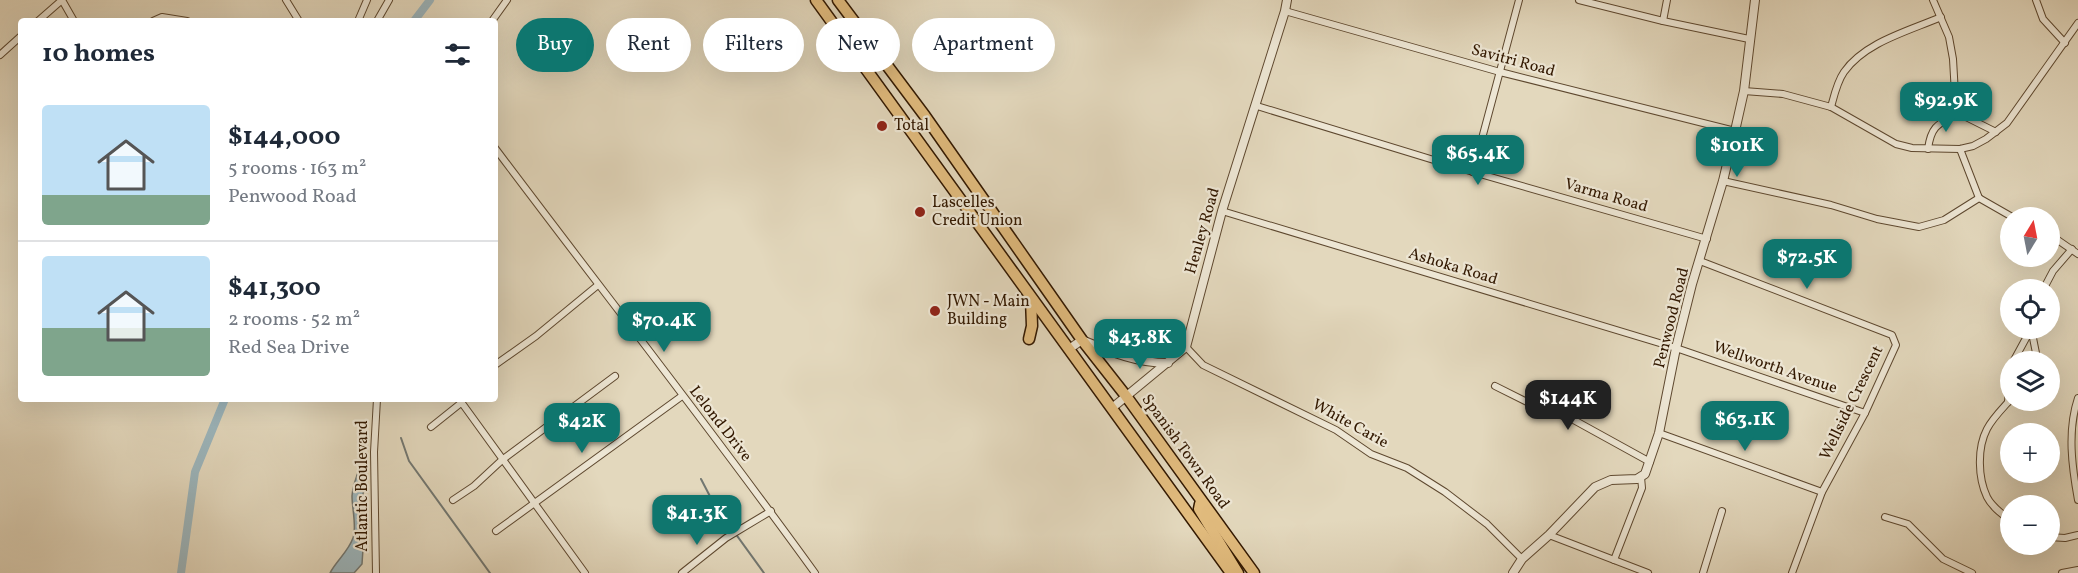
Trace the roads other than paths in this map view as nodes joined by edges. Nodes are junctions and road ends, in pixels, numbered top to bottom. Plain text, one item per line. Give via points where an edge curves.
1 (286, 0) edge
2 (367, 0) edge
3 (389, 0) edge
4 (507, 0) edge
5 (816, 0) edge
6 (838, 0) edge
7 (1287, 0) edge
8 (1519, 0) edge
9 (1579, 0) edge
10 (1667, 0) edge
11 (1755, 0) edge
12 (1933, 0) edge
13 (2036, 0) edge
14 (1285, 11) junction
15 (1941, 17) junction
16 (41, 18) edge
17 (72, 18) edge
18 (297, 18) edge
19 (359, 18) edge
20 (379, 18) edge
21 (494, 18) edge
22 (1663, 21) junction
23 (2078, 23) edge
24 (18, 39) edge
25 (1749, 39) junction
26 (2065, 43) junction
27 (0, 55) edge
28 (1500, 72) junction
29 (1744, 91) junction
30 (1257, 106) junction
31 (1831, 107) junction
32 (1958, 113) junction
33 (925, 116) junction
34 (910, 129) junction
35 (1735, 131) junction
36 (1996, 132) junction
37 (1928, 149) junction
38 (1960, 149) junction
39 (498, 151) edge
40 (1473, 172) junction
41 (1724, 181) junction
42 (1979, 198) junction
43 (2000, 210) edge
44 (1222, 211) junction
45 (1707, 239) junction
46 (2060, 242) edge
47 (2075, 252) edge
48 (1700, 261) junction
49 (2049, 279) edge
50 (598, 285) junction
51 (1031, 295) junction
52 (1029, 339) dead end
53 (1082, 340) junction
54 (1186, 347) junction
55 (1676, 348) junction
56 (1069, 349) junction
57 (498, 363) edge
58 (1168, 363) junction
59 (615, 376) dead end
60 (1495, 386) dead end
61 (682, 396) junction
62 (1126, 396) junction
63 (2078, 398) edge
64 (377, 402) edge
65 (459, 402) edge
66 (461, 402) edge
67 (1112, 408) junction
68 (2001, 411) edge
69 (1865, 413) junction
70 (2076, 413) edge
71 (431, 427) dead end
72 (1659, 434) junction
73 (502, 460) junction
74 (1650, 462) junction
75 (2076, 475) edge
76 (1641, 477) junction
77 (1822, 492) junction
78 (453, 500) dead end
79 (2078, 500) edge
80 (1202, 501) junction
81 (533, 504) junction
82 (771, 511) junction
83 (1722, 511) dead end
84 (2000, 513) edge
85 (1885, 517) dead end
86 (496, 531) dead end
87 (1549, 535) junction
88 (2078, 535) edge
89 (2060, 538) edge
90 (1522, 559) junction
91 (1614, 560) junction
92 (2078, 570) edge
93 (376, 573) edge
94 (585, 573) edge
95 (682, 573) edge
96 (815, 573) edge
97 (1231, 573) edge
98 (1239, 573) edge
99 (1254, 573) edge
100 (1514, 573) edge
101 (1648, 573) edge
102 (1703, 573) edge
103 (1792, 573) edge
104 (1972, 573) edge
105 (2062, 573) edge

1 - 18 street
2 - 19 street
3 - 20 street
4 - 21 street
5 - 34 highway, Spanish Town Road
6 - 33 highway, Spanish Town Road
7 - 14 street, Henley Road
8 - 28 street
9 - 22 street
10 - 22 street
11 - 25 street, Penwood Road
12 - 15 street
13 - 26 street via 2043,19
14 - 28 street, Savitri Road
14 - 30 street, Henley Road
15 - 31 street via 1859,55 1843,73
15 - 32 street via 1953,60
16 - 17 street via 62,0
22 - 25 street
23 - 26 street
24 - 27 street
25 - 29 street, Penwood Road
26 - 36 street via 2007,123
28 - 35 street, Savitri Road
28 - 40 street
29 - 31 street via 1783,94
29 - 35 street, Penwood Road
30 - 40 street, Varma Road
30 - 44 street, Henley Road
31 - 37 street via 1896,144
32 - 36 street
32 - 37 street via 1933,129
33 - 34 highway
33 - 53 highway, Spanish Town Road
34 - 51 highway, Spanish Town Road
35 - 41 street, Penwood Road
36 - 38 street
37 - 38 street
38 - 42 street
39 - 50 street, Lelond Drive
40 - 45 street, Varma Road
41 - 42 street via 1919,226 1944,220
41 - 45 street, Penwood Road
42 - 43 street
44 - 54 street, Henley Road
44 - 55 street, Ashoka Road
45 - 48 street, Penwood Road
46 - 47 street
47 - 49 street
48 - 55 street, Penwood Road
48 - 69 street, Wellside Crescent via 1892,335 1896,345
50 - 57 street
50 - 61 street, Lelond Drive
51 - 52 highway
51 - 56 highway, Spanish Town Road
53 - 56 street
53 - 58 street via 1131,359
53 - 62 highway, Spanish Town Road
54 - 58 street
54 - 90 street, White Carie via 1203,365 1336,430 1371,454 1407,468 1487,524
55 - 69 street, Wellworth Avenue
55 - 72 street, Penwood Road
56 - 67 highway, Spanish Town Road
58 - 62 street
59 - 73 street
60 - 74 street via 1572,419
61 - 81 street
61 - 82 street, Lelond Drive
62 - 67 street
62 - 80 highway, Spanish Town Road
63 - 70 street
64 - 93 street, Atlantic Boulevard
65 - 71 street
66 - 73 street
67 - 97 highway, Spanish Town Road
68 - 84 street via 1987,428 1980,461 1988,498
69 - 77 street, Wellside Crescent
70 - 75 street via 2071,447
72 - 74 street, Penwood Road
72 - 77 street
73 - 78 street
73 - 81 street
74 - 76 street, Penwood Road
75 - 79 street
76 - 87 street via 1611,480 1595,487
76 - 91 street via 1642,488
77 - 103 street, Wellside Crescent
80 - 98 highway via 1199,508
80 - 99 highway, Spanish Town Road
81 - 86 street
81 - 94 street
82 - 95 street via 726,538
82 - 96 street, Lelond Drive
83 - 102 street
85 - 104 street via 1908,524 1943,559
87 - 90 street
87 - 91 street
88 - 89 street
90 - 100 street
91 - 101 street
92 - 105 street

